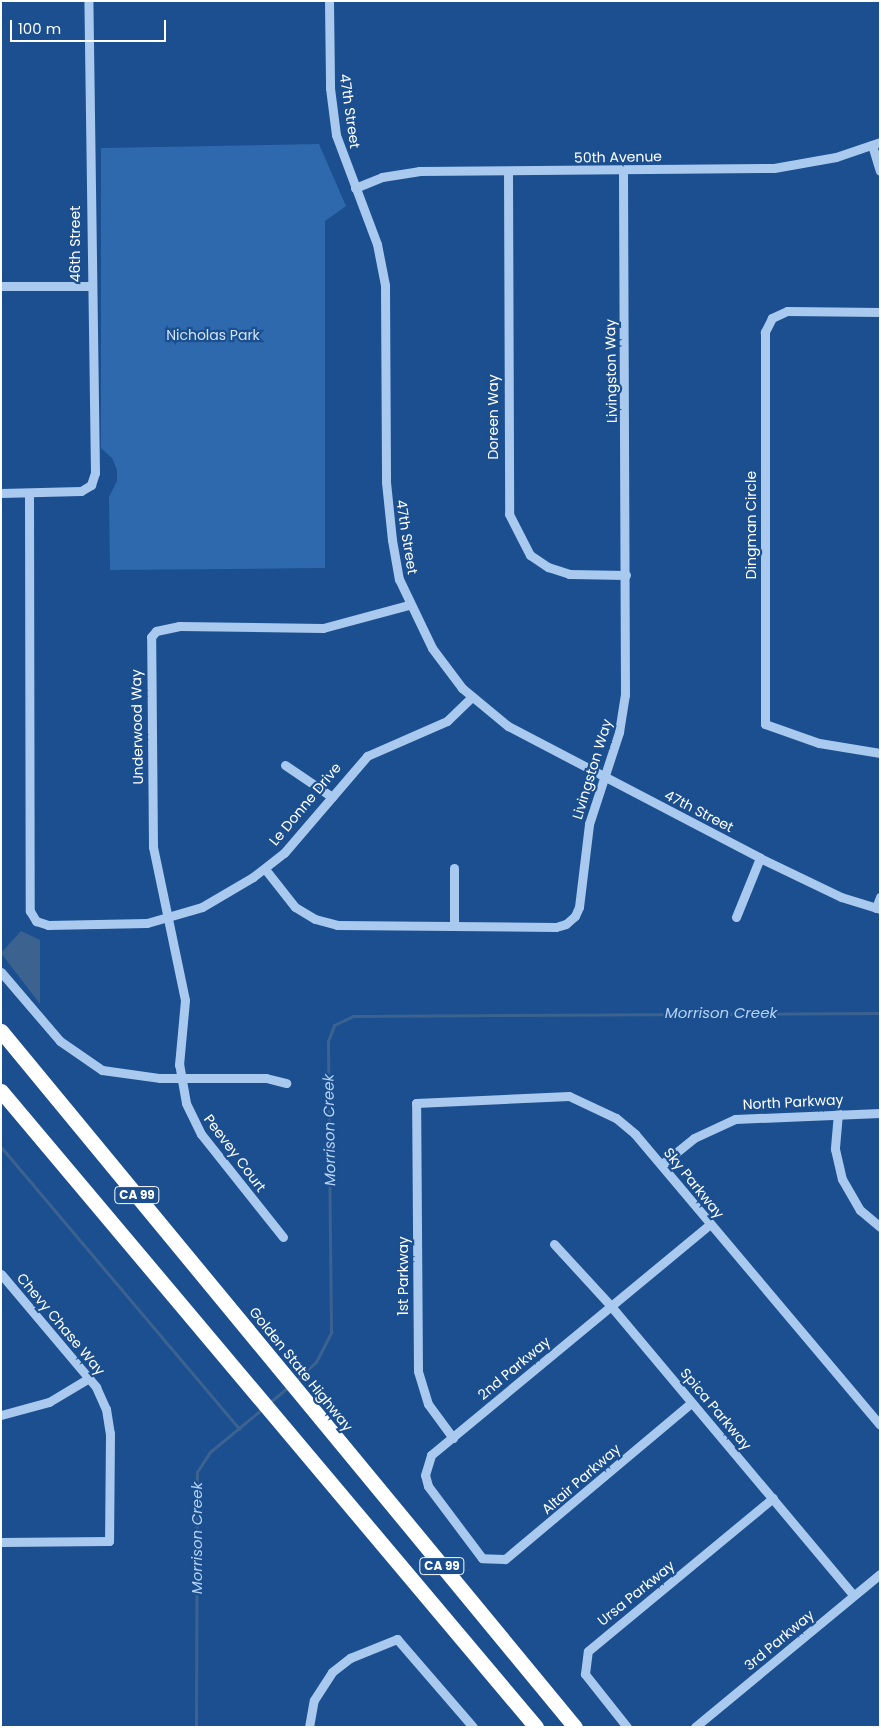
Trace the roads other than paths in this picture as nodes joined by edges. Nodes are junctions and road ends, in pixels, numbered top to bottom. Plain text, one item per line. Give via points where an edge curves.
1 (88, 1) edge
2 (329, 1) edge
3 (876, 143) edge
4 (623, 171) junction
5 (880, 171) edge
6 (508, 172) junction
7 (355, 188) junction
8 (1, 286) edge
9 (89, 286) junction
10 (880, 312) edge
11 (1, 493) edge
12 (30, 493) junction
13 (626, 575) junction
14 (409, 605) junction
15 (471, 698) junction
16 (880, 753) edge
17 (285, 765) dead end
18 (602, 778) junction
19 (332, 797) junction
20 (760, 858) junction
21 (265, 868) junction
22 (454, 868) dead end
23 (880, 897) edge
24 (878, 909) edge
25 (736, 917) dead end
26 (167, 920) junction
27 (454, 926) junction
28 (1, 972) edge
29 (1, 1032) edge
30 (181, 1078) junction
31 (286, 1083) dead end
32 (1, 1091) edge
33 (416, 1103) joint
34 (880, 1113) edge
35 (838, 1114) junction
36 (662, 1164) junction
37 (709, 1225) junction
38 (880, 1226) edge
39 (283, 1237) dead end
40 (554, 1244) dead end
41 (1, 1274) edge
42 (610, 1305) junction
43 (89, 1378) junction
44 (692, 1403) junction
45 (1, 1415) edge
46 (878, 1419) edge
47 (453, 1438) junction
48 (773, 1498) junction
49 (1, 1542) edge
50 (482, 1558) joint
51 (880, 1574) edge
52 (853, 1595) junction
53 (468, 1647) junction
54 (309, 1727) edge
55 (473, 1727) edge
56 (524, 1727) edge
57 (536, 1727) edge
58 (576, 1727) edge
59 (627, 1727) edge
60 (696, 1727) edge

1 - 9 street, 46th Street
2 - 7 street, 47th Street via 334,118 343,159
3 - 4 street, 50th Avenue via 813,162 774,168
3 - 5 street
4 - 6 street, 50th Avenue
4 - 13 street, Livingston Way
6 - 7 street, 50th Avenue via 401,173
6 - 13 street, Doreen Way via 510,514 530,555 548,567 574,575
7 - 14 street, 47th Street via 376,244 385,285 388,517 399,579
8 - 9 street
9 - 12 street, 46th Street via 95,473 91,485 81,492
10 - 16 street, Dingman Circle via 788,311 772,318 764,332 765,724 819,743
11 - 12 street
12 - 26 street, Le Donne Drive via 30,911 36,922 48,925 118,925
13 - 18 street, Livingston Way via 624,708 612,756
14 - 15 street, 47th Street via 432,648
14 - 26 street, Underwood Way via 323,628 178,626 156,631 149,651 152,820
15 - 18 street, 47th Street via 508,726
15 - 19 street, Le Donne Drive via 447,721 367,756
17 - 19 street
18 - 20 street, 47th Street
18 - 27 street, Livingston Way via 588,831 579,907 575,916 566,924 556,926
19 - 21 street, Le Donne Drive via 284,853
20 - 24 street, 47th Street via 841,897
20 - 25 street
21 - 26 street, Le Donne Drive via 220,898
21 - 27 street, Livingston Way via 295,907 326,923
22 - 27 street
23 - 24 street
26 - 30 street, Underwood Way via 184,1000
28 - 30 street via 60,1041 86,1062 119,1074
29 - 58 highway, Golden State Highway / CA 99
30 - 31 street via 266,1078
30 - 39 street, Peevey Court via 195,1124
32 - 53 highway, CA 99
33 - 36 street, Sky Parkway via 569,1096 616,1118
33 - 47 street, 1st Parkway via 418,1371 428,1404
34 - 35 street, North Parkway
35 - 36 street, North Parkway via 735,1119 694,1138
35 - 38 street via 835,1150 842,1179 856,1205
36 - 37 street, Sky Parkway
37 - 42 street, 2nd Parkway
37 - 46 street, Sky Parkway
40 - 42 street, Spica Parkway
41 - 43 street, Chevy Chase Way
42 - 44 street, Spica Parkway
42 - 47 street, 2nd Parkway
43 - 45 street via 49,1402
43 - 49 street, Chevy Chase Way via 106,1409 110,1433 109,1541
44 - 48 street, Spica Parkway
44 - 50 street, Altair Parkway via 517,1552 505,1559
47 - 50 street, 2nd Parkway via 431,1455 425,1475 428,1486
48 - 52 street, Spica Parkway
48 - 59 street, Ursa Parkway via 588,1651 585,1674
51 - 52 street, 3rd Parkway
52 - 60 street, 3rd Parkway
53 - 56 highway
53 - 57 highway, CA 99
54 - 55 street via 314,1700 332,1672 350,1658 397,1639

